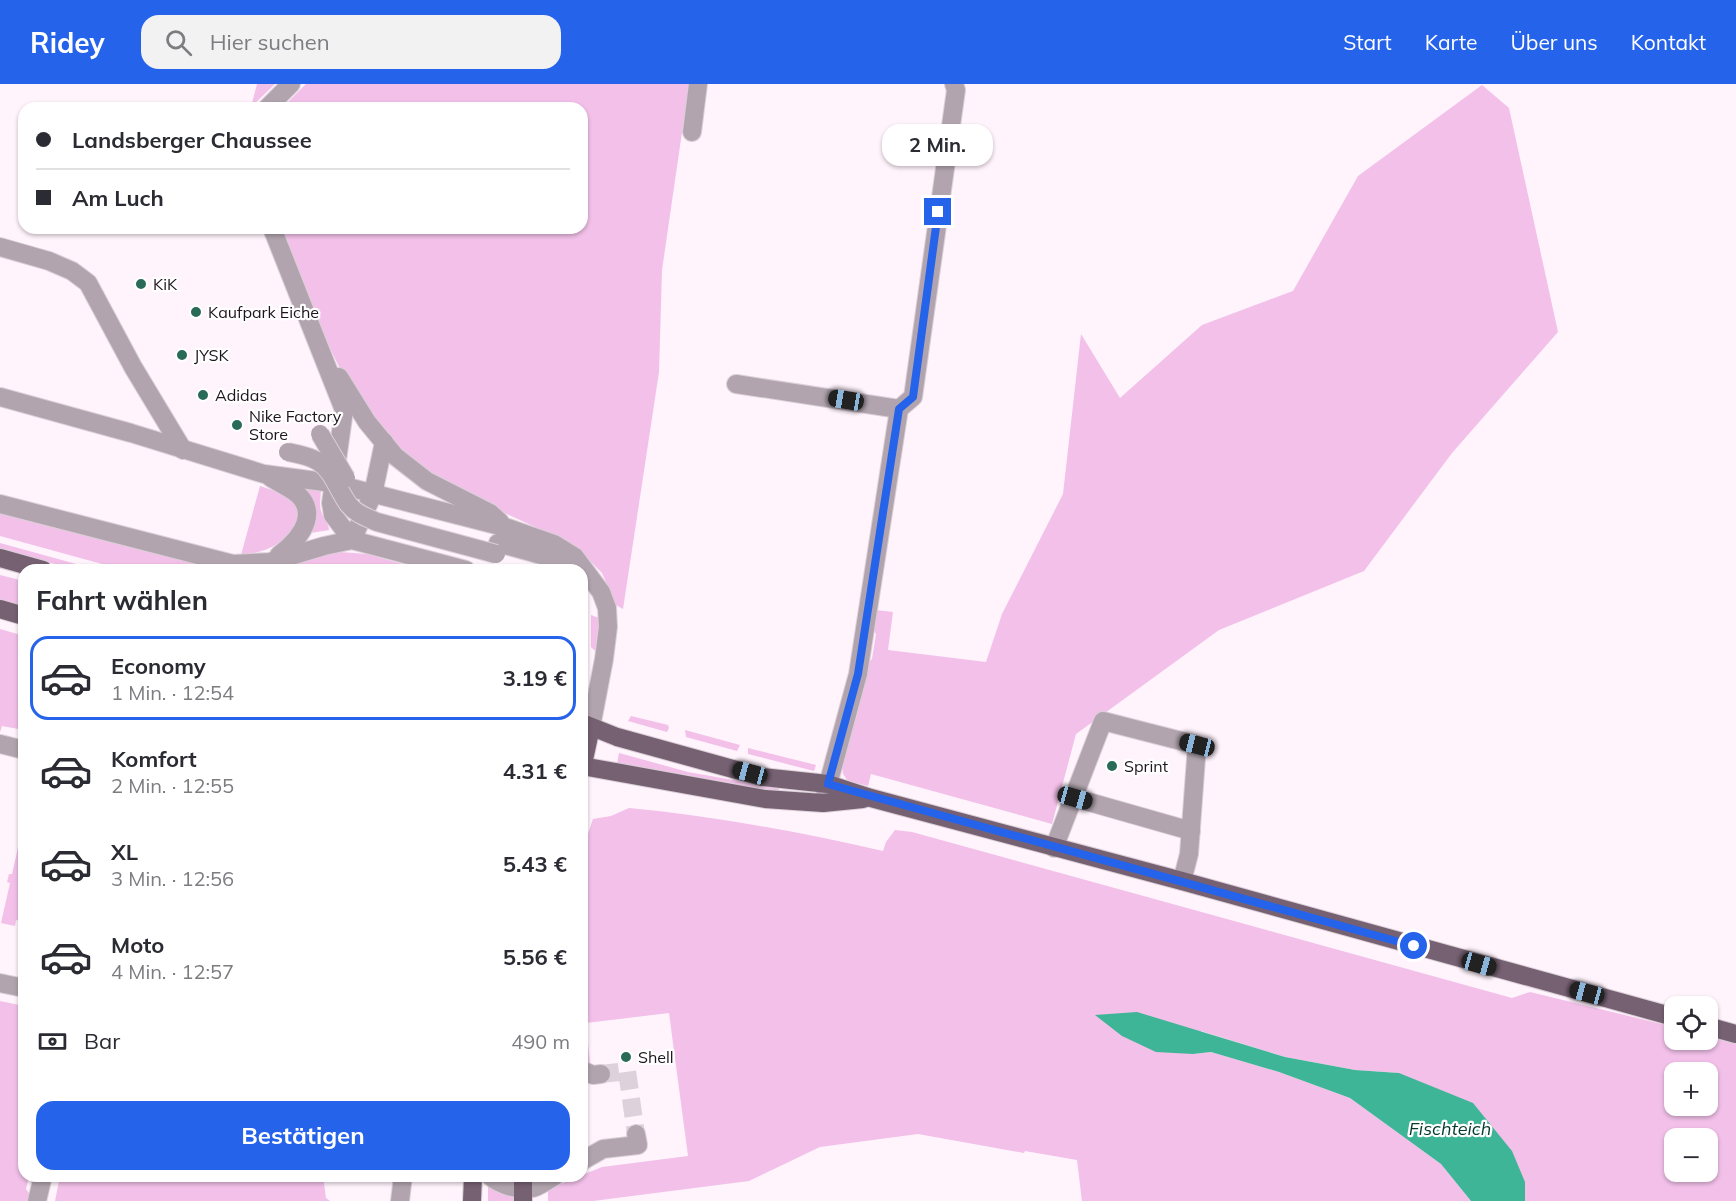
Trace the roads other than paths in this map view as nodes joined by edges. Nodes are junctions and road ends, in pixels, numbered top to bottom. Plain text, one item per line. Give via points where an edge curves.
1 (291, 84) edge
2 (698, 84) edge
3 (954, 84) edge
4 (273, 102) edge
5 (692, 132) dead end
6 (274, 234) edge
7 (0, 247) edge
8 (325, 363) junction
9 (736, 384) dead end
10 (0, 397) edge
11 (899, 409) junction
12 (320, 434) dead end
13 (384, 442) junction
14 (183, 450) junction
15 (288, 452) dead end
16 (264, 474) junction
17 (324, 481) junction
18 (373, 494) junction
19 (0, 504) edge
20 (351, 540) junction
21 (501, 542) junction
22 (0, 558) edge
23 (270, 562) junction
24 (22, 564) edge
25 (443, 564) edge
26 (534, 564) edge
27 (569, 564) edge
28 (588, 577) edge
29 (0, 609) edge
30 (18, 614) edge
31 (588, 727) edge
32 (588, 730) edge
33 (0, 744) edge
34 (18, 748) edge
35 (588, 768) edge
36 (828, 784) junction
37 (871, 798) junction
38 (1075, 798) junction
39 (823, 803) junction
40 (1191, 831) junction
41 (1054, 848) junction
42 (1182, 881) junction
43 (0, 983) edge
44 (18, 987) edge
45 (1664, 1014) edge
46 (1718, 1029) edge
47 (1733, 1034) edge
48 (588, 1073) edge
49 (601, 1074) tunnel mouth
50 (636, 1134) dead end
51 (588, 1158) edge
52 (42, 1182) edge
53 (402, 1182) edge
54 (473, 1182) edge
55 (502, 1182) edge
56 (544, 1182) edge
57 (523, 1188) edge
58 (37, 1201) edge
59 (400, 1201) edge
60 (472, 1201) edge

1 - 4 street
2 - 5 street
3 - 11 street via 913,397
6 - 8 street
7 - 14 street via 49,261 88,283
8 - 13 street
8 - 17 street via 344,410 336,457
9 - 11 street
10 - 14 street
11 - 36 street via 858,674
12 - 21 street, bridge via 359,502 378,512
13 - 18 street
13 - 21 street via 427,481 490,513
14 - 16 street
15 - 21 street, bridge via 321,463 349,506 376,522
16 - 17 street
16 - 23 street via 301,498 307,511 294,544
17 - 18 street
17 - 20 street via 333,515
18 - 20 street
18 - 21 street
19 - 23 street via 233,564
20 - 23 street
20 - 25 street
21 - 26 street
21 - 27 street
22 - 24 main road
28 - 31 street via 601,592 608,627 599,690
29 - 30 main road
32 - 36 main road via 762,777
33 - 34 street
35 - 39 main road via 738,796
36 - 37 main road
36 - 39 street
37 - 39 main road
37 - 41 main road
38 - 40 street
38 - 40 street via 1103,721 1197,745
38 - 41 street
40 - 42 street
41 - 42 main road
42 - 45 main road
43 - 44 street
46 - 47 main road
48 - 49 street
50 - 51 street via 638,1145 603,1149
52 - 58 street
53 - 59 street
54 - 60 main road
55 - 57 street
56 - 57 street

